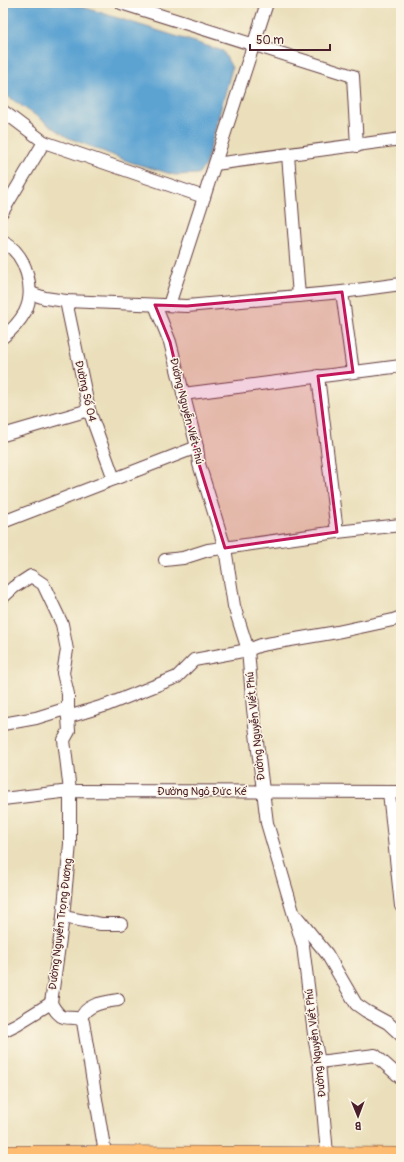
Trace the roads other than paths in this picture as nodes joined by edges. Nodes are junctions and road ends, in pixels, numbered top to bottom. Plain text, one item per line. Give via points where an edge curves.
1 (121, 3) edge
2 (268, 3) edge
3 (254, 45) junction
4 (3, 111) edge
5 (401, 140) edge
6 (44, 142) junction
7 (357, 146) junction
8 (288, 155) junction
9 (215, 164) junction
10 (204, 197) junction
11 (3, 211) edge
12 (3, 242) edge
13 (401, 284) edge
14 (342, 292) junction
15 (30, 293) junction
16 (299, 296) junction
17 (66, 301) junction
18 (155, 305) junction
19 (169, 305) junction
20 (3, 337) edge
21 (401, 366) edge
22 (353, 372) junction
23 (318, 376) junction
24 (183, 394) junction
25 (88, 410) junction
26 (3, 435) edge
27 (197, 447) junction
28 (114, 479) junction
29 (3, 522) edge
30 (401, 525) edge
31 (337, 532) junction
32 (225, 548) junction
33 (165, 560) dead end
34 (3, 597) edge
35 (401, 617) edge
36 (248, 650) junction
37 (68, 717) junction
38 (3, 724) edge
39 (70, 791) junction
40 (263, 791) junction
41 (389, 792) junction
42 (401, 792) edge
43 (3, 799) edge
44 (401, 906) edge
45 (294, 914) junction
46 (62, 917) junction
47 (121, 924) dead end
48 (118, 1000) dead end
49 (51, 1003) junction
50 (81, 1019) junction
51 (3, 1031) edge
52 (401, 1035) edge
53 (320, 1062) junction
54 (401, 1078) edge
55 (3, 1153) edge
56 (401, 1155) edge
57 (106, 1156) edge
58 (327, 1156) edge

1 - 3 street
2 - 3 street
3 - 7 street via 353,76
3 - 9 street
4 - 6 street
5 - 7 street
6 - 10 street
6 - 11 street
7 - 8 street
8 - 9 street
8 - 16 street
9 - 10 street
10 - 19 street
12 - 15 street via 19,257 28,274
13 - 14 street
14 - 16 street
14 - 22 street
15 - 17 street
15 - 20 street via 26,311 17,326
16 - 19 street via 187,306
17 - 18 street
17 - 25 street, Đường Số 04
18 - 19 street
18 - 24 street, Đường Nguyễn Viết Phú via 170,342
21 - 22 street
22 - 23 street
23 - 24 street
23 - 31 street
24 - 27 street, Đường Nguyễn Viết Phú
25 - 26 street
25 - 28 street, Đường Số 04
27 - 28 street
27 - 32 street, Đường Nguyễn Viết Phú via 199,464
28 - 29 street
30 - 31 street
31 - 32 street
32 - 33 street
32 - 36 street, Đường Nguyễn Viết Phú via 234,606
34 - 37 street, Đường Nguyễn Trọng Đương via 31,576 43,584 62,624 66,650 63,672 68,694
35 - 36 street via 337,632 261,645
36 - 37 street via 194,660 177,677 107,705
36 - 40 street, Đường Nguyễn Viết Phú
37 - 38 street via 65,709
37 - 39 street, Đường Nguyễn Trọng Đương via 69,731 64,740
39 - 40 street, Đường Ngô Đức Kế
39 - 43 street, Đường Ngô Đức Kế
39 - 46 street, Đường Nguyễn Trọng Đương via 70,844
40 - 41 street, Đường Ngô Đức Kế
40 - 45 street, Đường Nguyễn Viết Phú via 267,823
41 - 42 street, Đường Ngô Đức Kế
41 - 44 street
45 - 52 street via 327,954 356,1004 388,1023
45 - 53 street, Đường Nguyễn Viết Phú via 303,946 315,1042
46 - 47 street via 101,924
46 - 49 street, Đường Nguyễn Trọng Đương
48 - 50 street via 98,1003 87,1010
49 - 50 street, Đường Nguyễn Trọng Đương via 62,1017
49 - 51 street
50 - 57 street
53 - 54 street via 375,1055
53 - 58 street, Đường Nguyễn Viết Phú
55 - 57 main road
56 - 58 main road
57 - 58 main road

